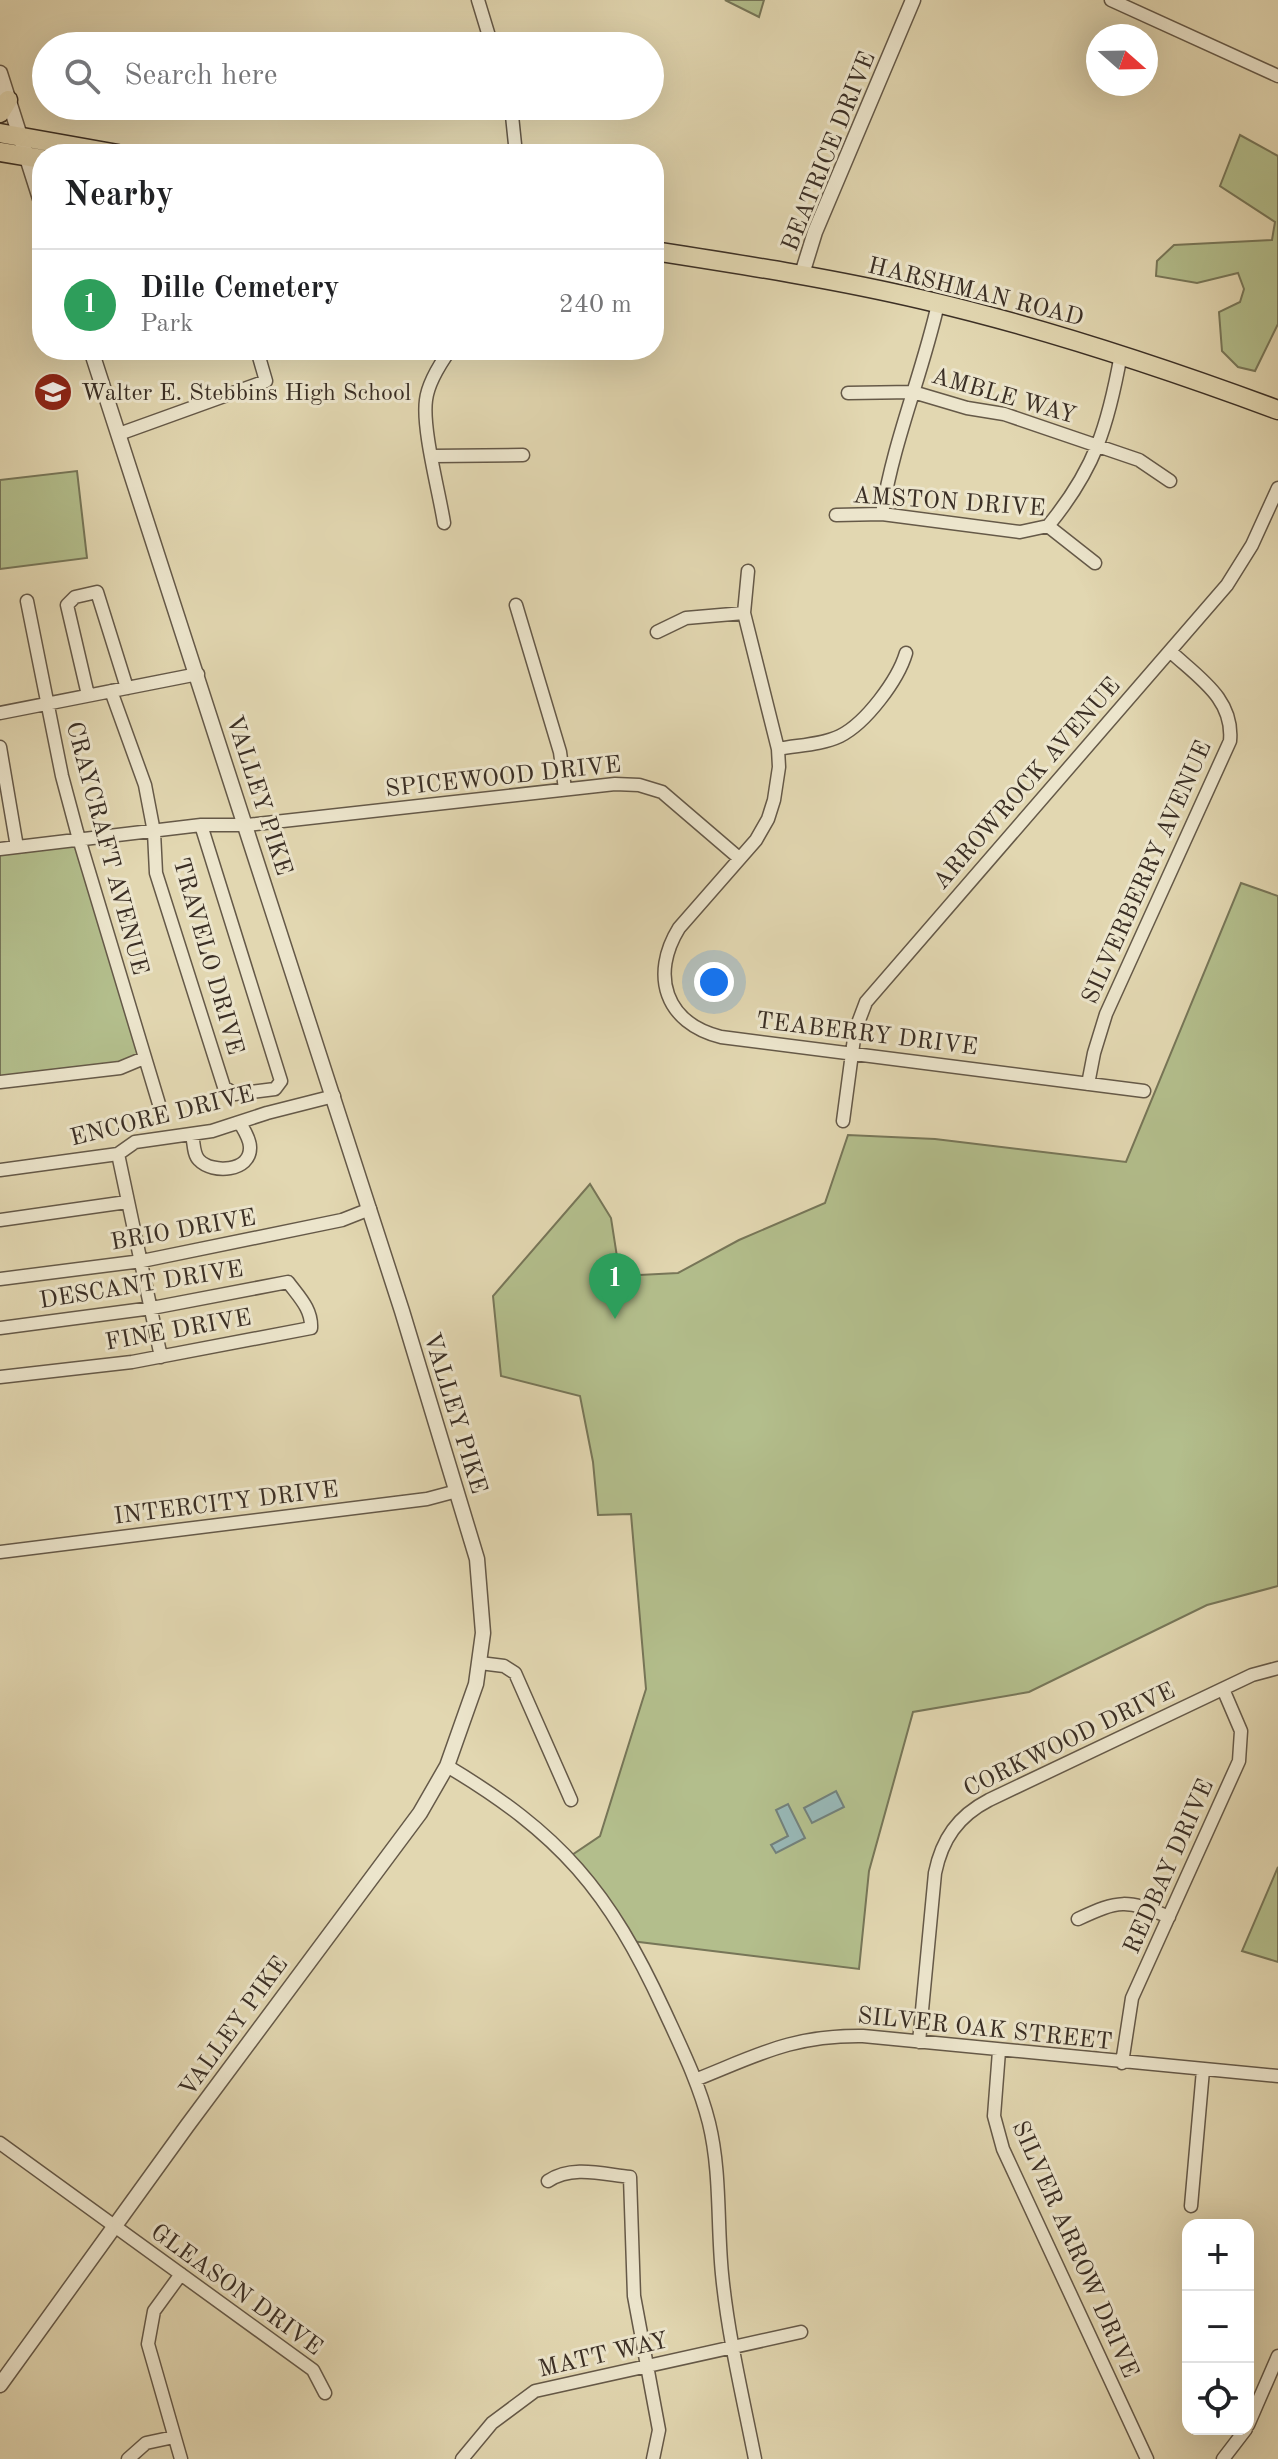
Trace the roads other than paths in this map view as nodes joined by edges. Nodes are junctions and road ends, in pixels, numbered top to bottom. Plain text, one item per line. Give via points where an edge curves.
1 (478, 0) edge
2 (913, 0) edge
3 (1111, 0) edge
4 (488, 32) edge
5 (0, 73) edge
6 (1278, 76) edge
7 (4, 107) edge
8 (512, 120) edge
9 (0, 133) edge
10 (515, 144) edge
11 (30, 151) edge
12 (0, 152) edge
13 (664, 253) edge
14 (802, 274) junction
15 (938, 304) junction
16 (1121, 354) junction
17 (94, 360) edge
18 (260, 360) edge
19 (443, 360) edge
20 (913, 392) junction
21 (848, 393) dead end
22 (1278, 410) edge
23 (119, 434) junction
24 (1098, 446) junction
25 (523, 455) dead end
26 (433, 456) junction
27 (1170, 481) dead end
28 (1278, 488) edge
29 (882, 514) junction
30 (836, 515) dead end
31 (444, 523) dead end
32 (1048, 526) junction
33 (1095, 563) dead end
34 (748, 571) dead end
35 (27, 601) dead end
36 (516, 605) dead end
37 (744, 613) junction
38 (657, 632) dead end
39 (1171, 652) junction
40 (906, 653) dead end
41 (198, 674) junction
42 (127, 688) junction
43 (111, 691) junction
44 (88, 695) junction
45 (48, 704) junction
46 (0, 713) edge
47 (0, 747) edge
48 (778, 749) junction
49 (565, 789) junction
50 (201, 825) junction
51 (247, 825) junction
52 (154, 832) junction
53 (80, 840) junction
54 (17, 847) junction
55 (0, 849) edge
56 (739, 858) junction
57 (852, 1053) junction
58 (144, 1058) junction
59 (0, 1082) edge
60 (1088, 1084) junction
61 (1144, 1091) dead end
62 (334, 1096) junction
63 (159, 1104) dead end
64 (843, 1121) dead end
65 (240, 1123) junction
66 (192, 1135) junction
67 (118, 1154) junction
68 (0, 1170) edge
69 (127, 1202) junction
70 (370, 1209) junction
71 (0, 1220) edge
72 (142, 1261) junction
73 (0, 1279) edge
74 (288, 1282) joint
75 (152, 1308) junction
76 (0, 1328) edge
77 (161, 1357) junction
78 (0, 1377) edge
79 (457, 1491) junction
80 (0, 1552) edge
81 (480, 1663) junction
82 (1278, 1668) edge
83 (1223, 1689) junction
84 (447, 1766) junction
85 (571, 1800) dead end
86 (1169, 1917) junction
87 (1078, 1919) dead end
88 (919, 2042) junction
89 (999, 2051) junction
90 (1122, 2063) junction
91 (1203, 2070) junction
92 (1278, 2076) edge
93 (695, 2080) junction
94 (0, 2143) edge
95 (548, 2181) dead end
96 (1191, 2206) dead end
97 (115, 2226) junction
98 (181, 2274) junction
99 (801, 2332) dead end
100 (733, 2348) junction
101 (1278, 2356) edge
102 (647, 2366) junction
103 (0, 2385) edge
104 (325, 2393) dead end
105 (1254, 2411) edge
106 (1241, 2435) edge
107 (174, 2437) junction
108 (128, 2459) edge
109 (181, 2459) edge
110 (462, 2459) edge
111 (653, 2459) edge
112 (755, 2459) edge
113 (1147, 2459) edge
114 (1223, 2459) edge

1 - 4 street
2 - 14 street, BEATRICE DRIVE
3 - 6 street
5 - 7 street
7 - 11 street
8 - 10 street
9 - 11 main road
11 - 12 main road
13 - 14 main road, HARSHMAN ROAD
14 - 15 main road, HARSHMAN ROAD
15 - 16 main road, HARSHMAN ROAD
15 - 20 street
16 - 22 main road, HARSHMAN ROAD
16 - 24 street, AMBLE WAY
17 - 23 street, VALLEY PIKE
18 - 23 street via 266,381
19 - 26 street via 426,398
20 - 21 street, AMBLE WAY
20 - 24 street, AMBLE WAY via 1004,414
20 - 29 street via 889,467
23 - 41 street, VALLEY PIKE
24 - 27 street, AMBLE WAY via 1139,460
24 - 32 street, AMBLE WAY via 1073,496
25 - 26 street
26 - 31 street
28 - 39 street, ARROWROCK AVENUE via 1240,566
29 - 30 street, AMSTON DRIVE
29 - 32 street, AMSTON DRIVE via 1020,532
32 - 33 street, AMSTON DRIVE
34 - 37 street
35 - 45 street, CRAYCRAFT AVENUE
36 - 49 street via 560,752
37 - 38 street via 686,618
37 - 48 street
39 - 57 street, ARROWROCK AVENUE via 874,991 859,1018
39 - 60 street, SILVERBERRY AVENUE via 1222,702 1230,721 1230,741 1106,1014
40 - 48 street via 897,676 848,731
41 - 42 street
41 - 51 street, VALLEY PIKE
42 - 43 street
42 - 44 street via 97,592 75,597 67,605
43 - 44 street
43 - 52 street, TRAVELO DRIVE via 145,785
44 - 45 street
45 - 46 street
45 - 53 street, CRAYCRAFT AVENUE
47 - 54 street
48 - 56 street via 768,819
49 - 51 street, SPICEWOOD DRIVE
49 - 56 street, SPICEWOOD DRIVE via 615,784 662,792
50 - 51 street, SPICEWOOD DRIVE
50 - 52 street, SPICEWOOD DRIVE
50 - 52 street, TRAVELO DRIVE via 281,1081 275,1089 235,1094 224,1087 156,873
51 - 62 street, VALLEY PIKE
52 - 53 street, SPICEWOOD DRIVE
53 - 54 street, SPICEWOOD DRIVE
53 - 58 street, CRAYCRAFT AVENUE
54 - 55 street, SPICEWOOD DRIVE
56 - 57 street, TEABERRY DRIVE via 671,941 663,976 672,1005 687,1022 710,1035
57 - 60 street, TEABERRY DRIVE
57 - 64 street, ARROWROCK AVENUE
58 - 59 street via 120,1068
58 - 63 street, CRAYCRAFT AVENUE
60 - 61 street, TEABERRY DRIVE
62 - 65 street, ENCORE DRIVE
62 - 70 street, VALLEY PIKE
65 - 66 street, ENCORE DRIVE
65 - 66 street via 250,1153 245,1162 229,1169 201,1162
66 - 67 street, ENCORE DRIVE via 135,1142
67 - 68 street, ENCORE DRIVE
67 - 69 street
69 - 71 street
69 - 72 street
70 - 72 street, BRIO DRIVE via 342,1220
70 - 79 street, VALLEY PIKE
72 - 73 street, BRIO DRIVE
72 - 75 street
74 - 75 street, DESCANT DRIVE
74 - 77 street, FINE DRIVE via 308,1311 311,1328
75 - 76 street, DESCANT DRIVE
75 - 77 street
77 - 78 street, FINE DRIVE
79 - 80 street, INTERCITY DRIVE
79 - 81 street, VALLEY PIKE via 480,1581
81 - 84 street, VALLEY PIKE
81 - 85 street via 515,1673
82 - 83 street, CORKWOOD DRIVE
83 - 86 street, REDBAY DRIVE via 1241,1731 1242,1751
83 - 88 street, CORKWOOD DRIVE via 989,1800 957,1823 935,1873
84 - 93 street via 534,1825 603,1899 644,1967
84 - 97 street, VALLEY PIKE via 420,1813
86 - 87 street via 1130,1903 1105,1906
86 - 90 street, REDBAY DRIVE via 1132,1998
88 - 89 street, SILVER OAK STREET
88 - 93 street, SILVER OAK STREET via 813,2038 752,2055
89 - 90 street, SILVER OAK STREET
89 - 113 street, SILVER ARROW DRIVE via 994,2116 1003,2149
90 - 91 street, SILVER OAK STREET
91 - 92 street, SILVER OAK STREET
91 - 96 street
93 - 100 street via 714,2147 721,2271
94 - 97 street, GLEASON DRIVE
95 - 102 street via 575,2171 630,2177 631,2266
97 - 98 street, GLEASON DRIVE
97 - 103 street, VALLEY PIKE
98 - 104 street, GLEASON DRIVE via 313,2370
98 - 107 street via 154,2311 148,2344
99 - 100 street, MATT WAY
100 - 102 street, MATT WAY
100 - 112 street
101 - 105 street
102 - 110 street, MATT WAY via 535,2391 492,2423
102 - 111 street via 659,2430
106 - 114 street
107 - 108 street via 146,2443
107 - 109 street

